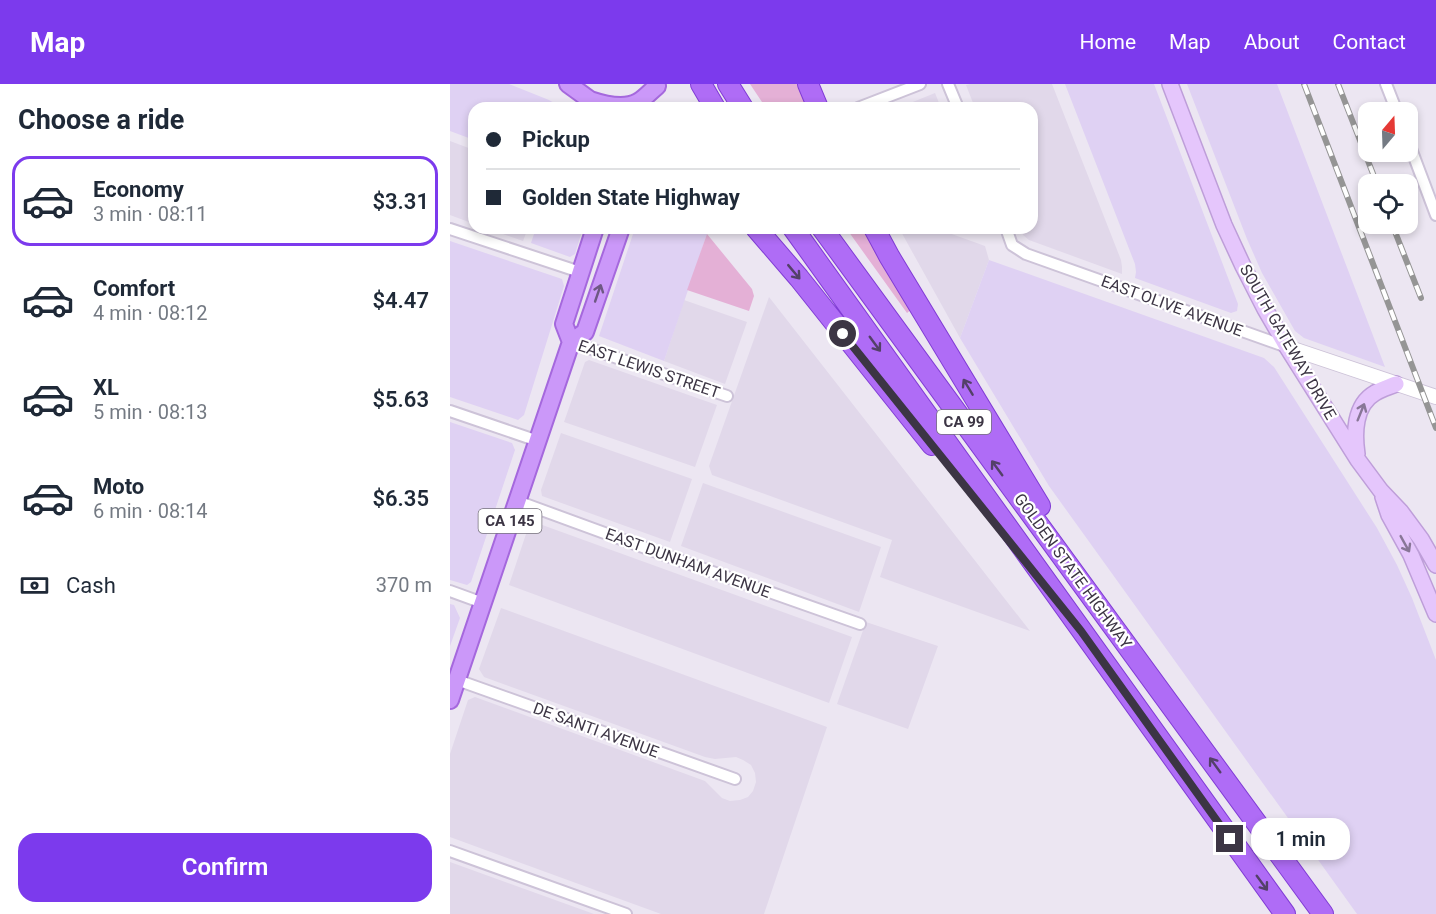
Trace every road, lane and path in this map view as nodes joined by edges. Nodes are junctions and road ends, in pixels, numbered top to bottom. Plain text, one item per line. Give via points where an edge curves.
1 (568, 84) edge
2 (701, 84) edge
3 (728, 84) edge
4 (808, 84) edge
5 (921, 84) edge
6 (948, 84) edge
7 (1170, 84) edge
8 (1386, 84) edge
9 (658, 85) edge
10 (592, 102) edge
11 (639, 102) edge
12 (653, 102) edge
13 (712, 102) edge
14 (739, 102) edge
15 (816, 102) edge
16 (874, 102) edge
17 (956, 102) edge
18 (1393, 102) edge
19 (1416, 162) edge
20 (1436, 214) edge
21 (450, 228) edge
22 (593, 234) edge
23 (619, 234) edge
24 (761, 234) edge
25 (797, 234) edge
26 (826, 234) edge
27 (877, 234) edge
28 (1008, 234) edge
29 (580, 272) junction
30 (571, 342) junction
31 (1287, 347) junction
32 (1396, 384) junction
33 (727, 396) dead end
34 (1436, 397) edge
35 (450, 411) edge
36 (538, 441) junction
37 (1358, 460) junction
38 (1381, 491) junction
39 (517, 501) junction
40 (1436, 565) edge
41 (450, 591) edge
42 (483, 603) junction
43 (1436, 614) edge
44 (1106, 617) junction
45 (860, 624) dead end
46 (1081, 631) junction
47 (457, 680) junction
48 (450, 700) edge
49 (735, 779) dead end
50 (450, 851) edge
51 (626, 914) edge
52 (1285, 914) edge
53 (1323, 914) edge

1 - 10 main road
2 - 13 highway
3 - 14 highway
4 - 15 highway
5 - 16 street
6 - 17 street
7 - 31 main road, SOUTH GATEWAY DRIVE via 1242,266
8 - 18 street
9 - 11 main road
9 - 12 main road
19 - 20 street
21 - 29 street
22 - 29 main road, CA 145
30 -> 23 main road, CA 145 via 585,332
24 -> 46 highway
25 -> 46 highway, GOLDEN STATE HIGHWAY / CA 99
44 -> 26 highway, GOLDEN STATE HIGHWAY / CA 99
44 -> 27 highway
28 - 31 street, EAST OLIVE AVENUE via 1012,245 1026,254
29 - 30 main road, CA 145 via 564,324
30 - 33 street, EAST LEWIS STREET
30 - 36 main road, CA 145
31 - 32 street, EAST OLIVE AVENUE
31 - 37 main road, SOUTH GATEWAY DRIVE
32 - 34 street, EAST OLIVE AVENUE
37 -> 32 main road via 1355,431 1363,405 1375,393
35 - 36 street
36 - 39 main road, CA 145
37 - 38 main road, SOUTH GATEWAY DRIVE
38 - 40 main road, SOUTH GATEWAY DRIVE via 1401,512
38 -> 43 main road, SOUTH GATEWAY DRIVE
39 - 42 main road, CA 145
39 - 45 street, EAST DUNHAM AVENUE
41 - 42 street
42 - 47 main road, CA 145
53 -> 44 highway, GOLDEN STATE HIGHWAY / CA 99
46 -> 52 highway, GOLDEN STATE HIGHWAY / CA 99
47 - 48 main road, CA 145
47 - 49 street, DE SANTI AVENUE
50 - 51 street

